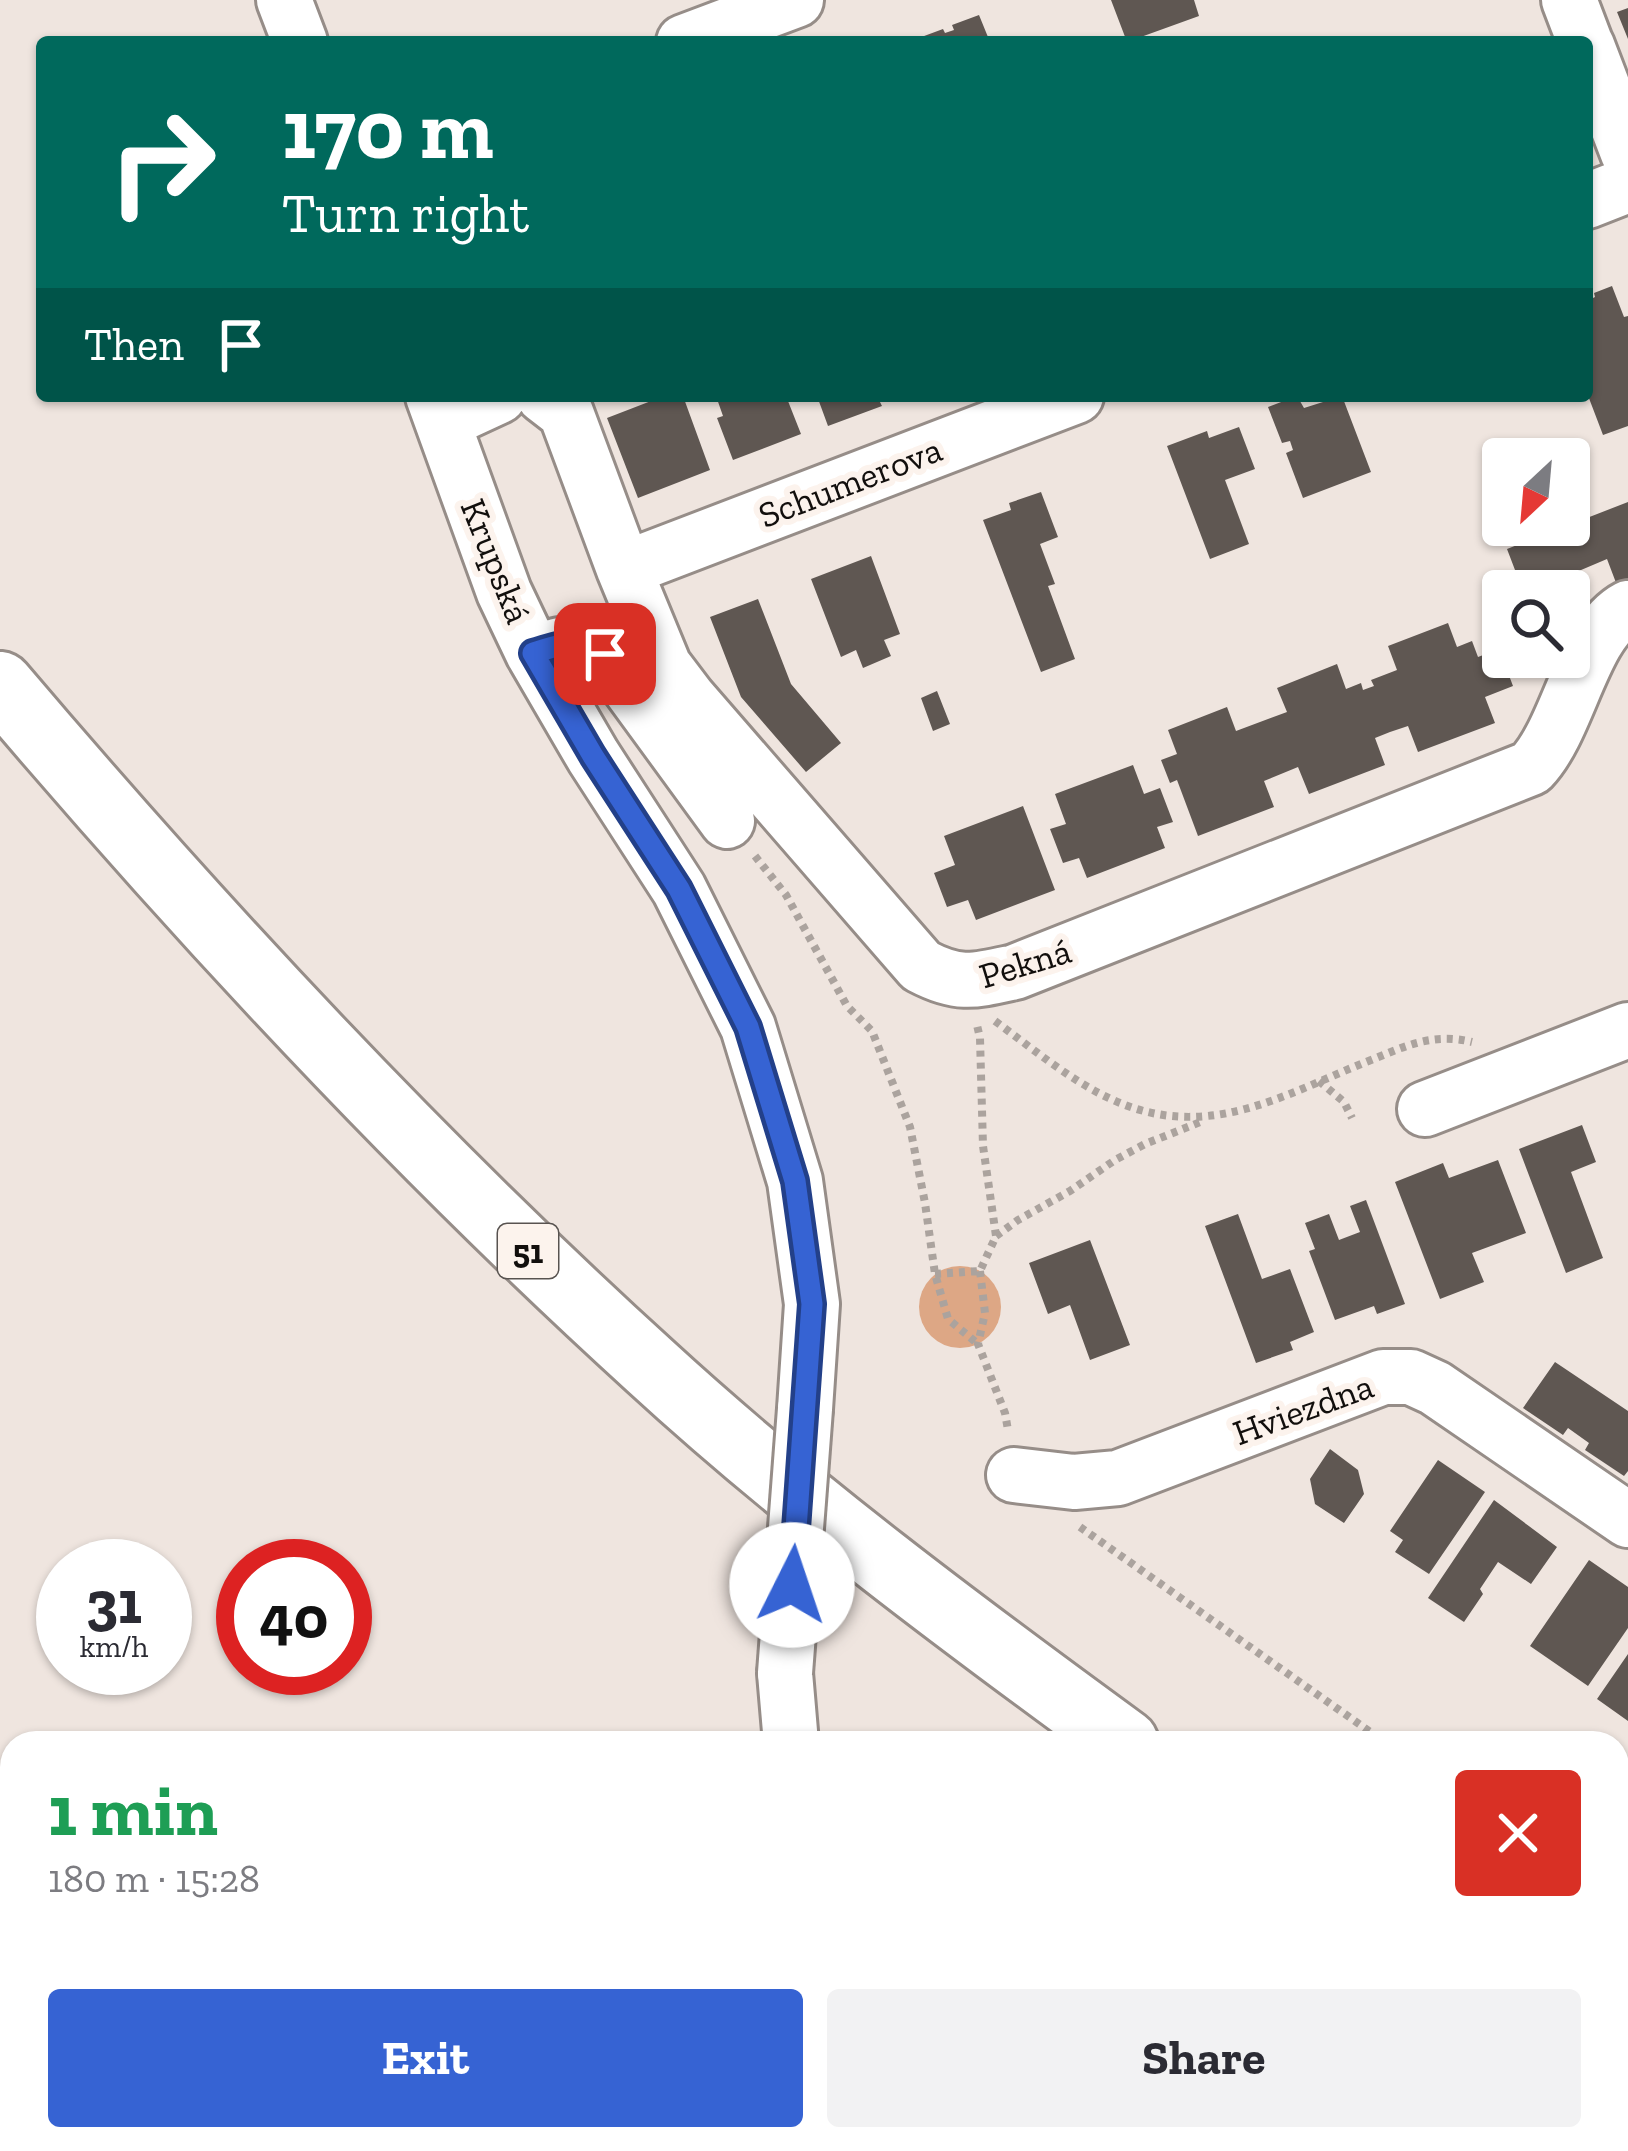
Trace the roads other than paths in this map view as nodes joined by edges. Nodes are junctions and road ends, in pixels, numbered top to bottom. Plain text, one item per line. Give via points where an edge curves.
1 (284, 0) edge
2 (796, 0) edge
3 (1569, 0) edge
4 (299, 36) edge
5 (700, 36) edge
6 (1583, 36) edge
7 (1593, 62) edge
8 (1628, 154) edge
9 (1628, 185) edge
10 (1593, 199) edge
11 (471, 402) edge
12 (552, 402) edge
13 (1060, 402) edge
14 (438, 409) edge
15 (624, 569) junction
16 (1628, 608) edge
17 (533, 653) junction
18 (0, 685) edge
19 (727, 821) road end
20 (1628, 1030) edge
21 (1425, 1109) dead end
22 (1014, 1475) road end
23 (1628, 1520) edge
24 (790, 1731) edge
25 (1109, 1731) edge

1 - 4 street
2 - 5 street
3 - 6 street
7 - 8 street
9 - 10 street
11 - 14 street
12 - 15 street, Pekná via 566,413
13 - 15 street, Schumerova
14 - 17 street, Krupská
15 - 16 street, Pekná via 664,666 689,699 921,966 967,990 1531,768 1547,752 1598,640
17 - 19 street via 573,642 605,654
17 - 24 street, Krupská, bridge via 679,889 748,1027 795,1181 812,1304 785,1672
18 - 25 main road, 51 via 298,1019 478,1204 652,1368 847,1534
20 - 21 street
22 - 23 street, Hviezdna via 1118,1478 1383,1377 1411,1377

